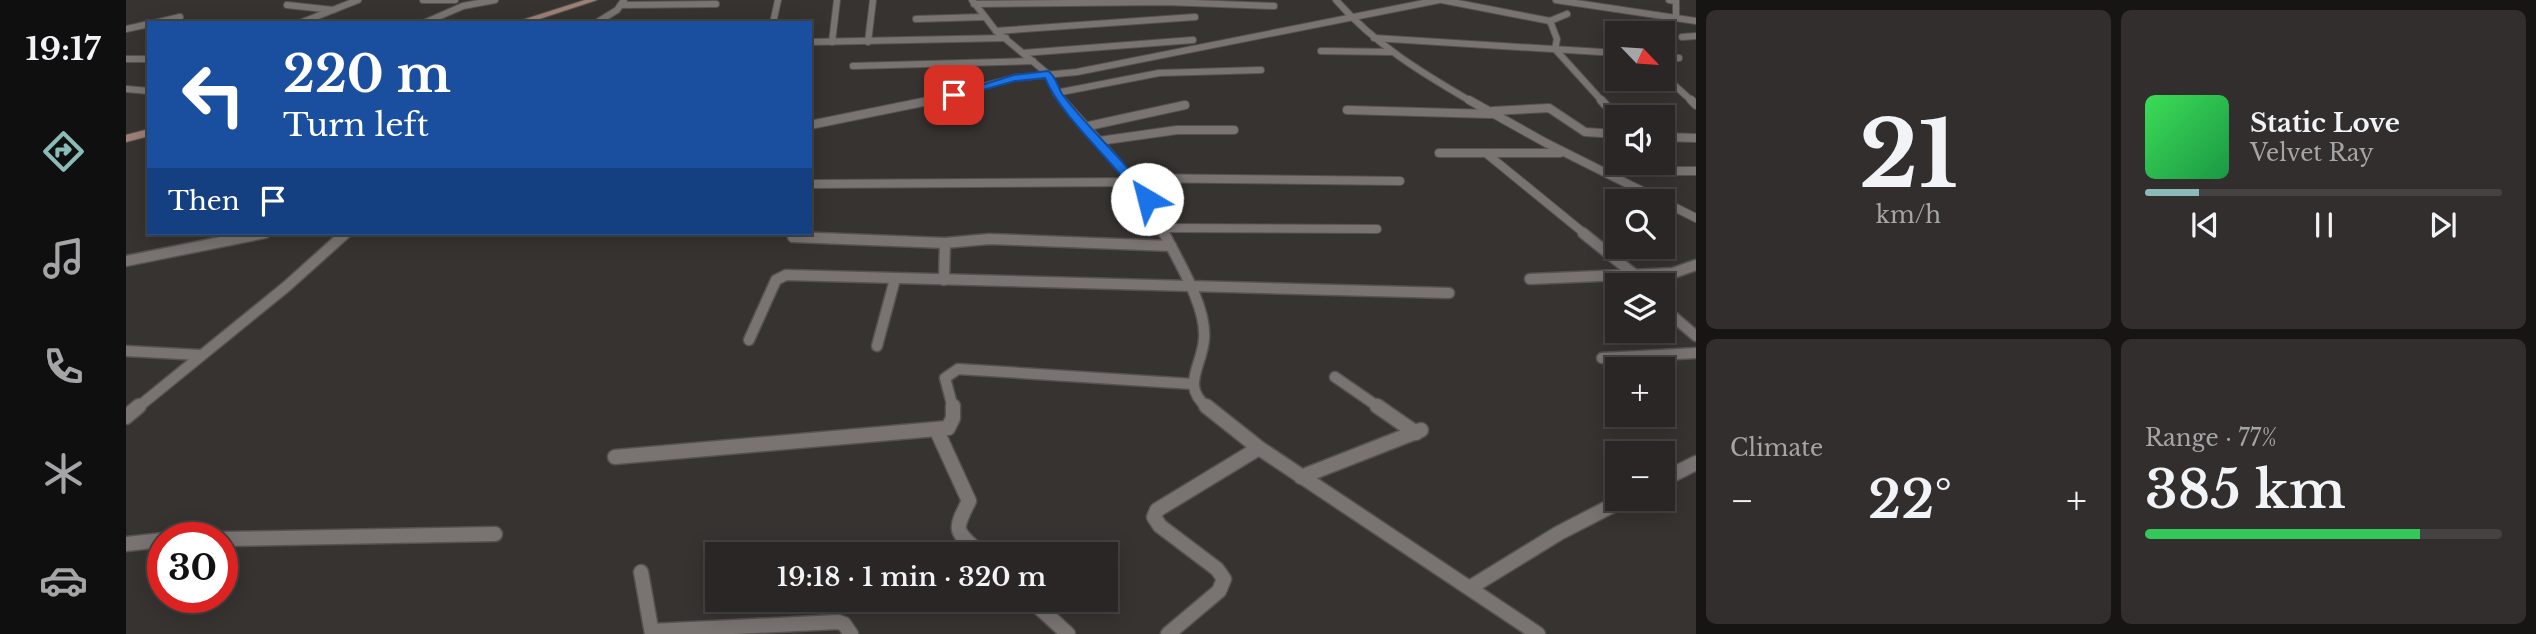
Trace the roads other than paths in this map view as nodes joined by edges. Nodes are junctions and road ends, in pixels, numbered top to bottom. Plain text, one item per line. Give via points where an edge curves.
1 (351, 0) edge
2 (357, 0) edge
3 (423, 0) edge
4 (455, 0) edge
5 (495, 0) edge
6 (593, 0) edge
7 (778, 0) edge
8 (837, 0) edge
9 (873, 0) edge
10 (1336, 0) edge
11 (1440, 0) edge
12 (1556, 0) edge
13 (1669, 0) edge
14 (973, 2) edge
15 (623, 3) edge
16 (716, 4) dead end
17 (286, 5) dead end
18 (1274, 6) dead end
19 (336, 10) junction
20 (1567, 14) dead end
21 (1349, 16) junction
22 (180, 17) dead end
23 (984, 17) junction
24 (1195, 17) dead end
25 (1676, 18) junction
26 (916, 19) dead end
27 (163, 21) edge
28 (306, 21) edge
29 (429, 21) edge
30 (524, 21) edge
31 (599, 21) edge
32 (773, 21) edge
33 (1550, 22) junction
34 (1696, 22) edge
35 (147, 24) edge
36 (126, 29) edge
37 (1001, 34) junction
38 (1696, 36) edge
39 (1682, 37) dead end
40 (1374, 38) junction
41 (1193, 40) dead end
42 (812, 42) edge
43 (832, 42) junction
44 (868, 42) junction
45 (1555, 49) junction
46 (1321, 51) dead end
47 (1391, 52) junction
48 (1605, 52) edge
49 (1023, 53) junction
50 (126, 58) edge
51 (1675, 58) edge
52 (1679, 58) dead end
53 (147, 59) edge
54 (1033, 61) junction
55 (853, 66) dead end
56 (1261, 70) dead end
57 (1048, 74) junction
58 (1675, 86) edge
59 (126, 89) edge
60 (147, 91) edge
61 (1056, 93) junction
62 (1185, 105) dead end
63 (1606, 105) edge
64 (1696, 105) edge
65 (1347, 110) dead end
66 (1491, 114) junction
67 (812, 125) edge
68 (1084, 127) junction
69 (1234, 130) dead end
70 (147, 133) edge
71 (1605, 133) edge
72 (1675, 137) edge
73 (1696, 138) edge
74 (126, 139) edge
75 (1099, 141) junction
76 (1563, 152) junction
77 (1438, 153) dead end
78 (1487, 154) junction
79 (1603, 171) junction
80 (1696, 171) edge
81 (1133, 180) junction
82 (1400, 181) dead end
83 (812, 184) edge
84 (1696, 218) edge
85 (1162, 228) junction
86 (1377, 229) dead end
87 (255, 235) edge
88 (344, 235) edge
89 (793, 237) dead end
90 (946, 243) junction
91 (1171, 246) junction
92 (126, 261) edge
93 (1696, 265) edge
94 (1685, 269) junction
95 (1628, 273) edge
96 (1673, 273) edge
97 (1605, 276) edge
98 (1696, 276) edge
99 (895, 279) junction
100 (1530, 279) dead end
101 (944, 280) junction
102 (1191, 288) junction
103 (1449, 293) dead end
104 (1675, 318) edge
105 (1696, 335) edge
106 (749, 340) dead end
107 (877, 346) dead end
108 (126, 351) edge
109 (1696, 353) edge
110 (200, 355) junction
111 (1602, 358) dead end
112 (1335, 377) dead end
113 (1193, 384) junction
114 (126, 417) edge
115 (937, 431) junction
116 (1259, 448) junction
117 (615, 457) dead end
118 (1696, 463) edge
119 (1675, 474) edge
120 (1301, 477) junction
121 (1605, 509) edge
122 (495, 534) dead end
123 (238, 539) edge
124 (147, 542) edge
125 (968, 542) edge
126 (126, 544) edge
127 (641, 572) dead end
128 (1471, 587) junction
129 (1044, 612) edge
130 (652, 633) edge
131 (851, 634) edge
132 (1068, 634) edge
133 (1168, 634) edge
134 (1538, 634) edge

1 - 2 street
2 - 19 street
3 - 4 street
5 - 29 street via 463,6
6 - 30 street
7 - 32 street
8 - 43 street
9 - 44 street
10 - 21 street
11 - 21 street
11 - 33 street
12 - 25 street
13 - 25 street via 1676,1
14 - 18 street
14 - 23 street
15 - 16 street
15 - 31 street
17 - 19 street
19 - 28 street
20 - 33 street
21 - 40 street
21 - 57 street
22 - 27 street
23 - 26 street
23 - 37 street
24 - 37 street
25 - 34 street
33 - 45 street via 1557,39
35 - 36 street
37 - 44 street
37 - 49 street
38 - 39 street
40 - 45 street
40 - 47 street
41 - 49 street
42 - 43 street
43 - 44 street
45 - 48 street
45 - 63 street
46 - 47 street
47 - 66 street
49 - 54 street
50 - 53 street
51 - 52 street
54 - 55 street
54 - 57 street
56 - 61 street via 1159,73
57 - 61 street
57 - 67 street
58 - 64 street
59 - 60 street
61 - 68 street
62 - 68 street
65 - 66 street
66 - 71 street via 1549,108 1585,132
66 - 76 street
68 - 75 street
69 - 75 street via 1177,131
70 - 74 street
72 - 73 street
75 - 81 street
76 - 78 street
76 - 79 street
77 - 78 street
78 - 95 street
79 - 80 street
79 - 84 street
81 - 82 street
81 - 83 street
81 - 85 street
85 - 86 street
85 - 91 street
87 - 92 street
88 - 110 street
89 - 90 street
90 - 91 street via 989,239
90 - 101 street
91 - 102 street
93 - 94 street
94 - 96 street
94 - 98 street
97 - 100 street
99 - 101 street
99 - 106 street via 780,276
99 - 107 street
101 - 102 street
102 - 103 street
102 - 113 street via 1205,331
104 - 105 street
108 - 110 street
109 - 111 street
110 - 114 street
112 - 120 street via 1418,431
113 - 115 street via 958,369 945,378 953,424
113 - 116 street via 1201,402
115 - 117 street
115 - 125 street via 969,501 957,524
116 - 120 street
116 - 133 street via 1157,510 1154,517 1160,526 1217,569 1225,582
118 - 119 street
120 - 128 street
121 - 128 street
122 - 123 street
124 - 126 street
127 - 130 street
128 - 134 street
129 - 132 street
130 - 131 street via 838,622

